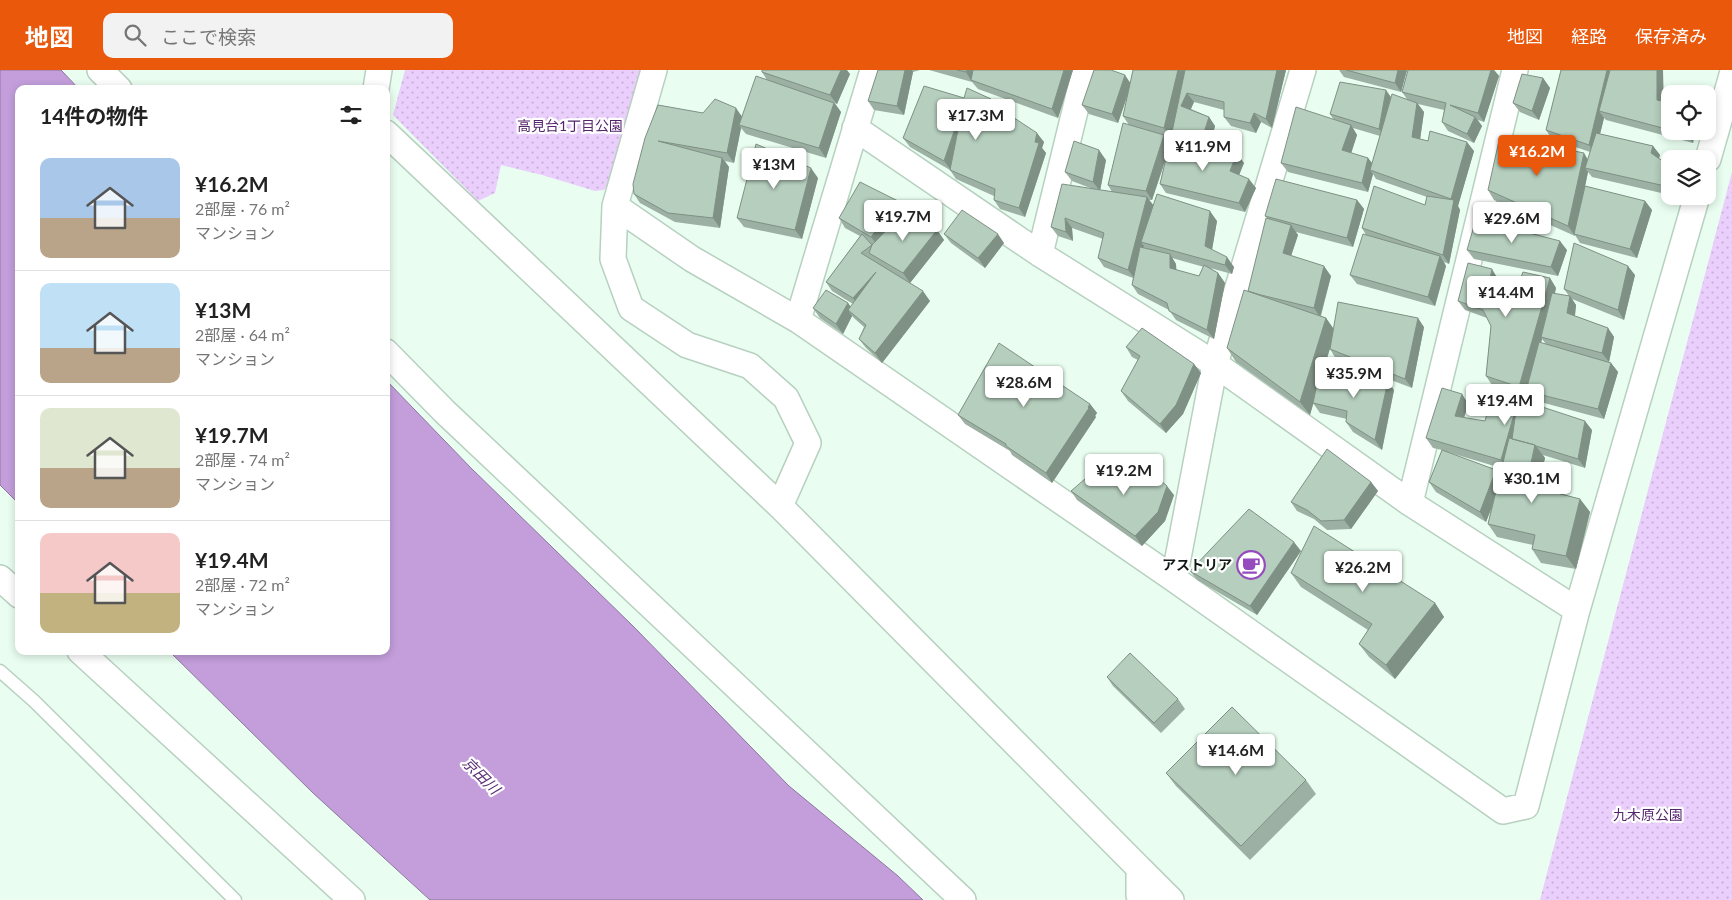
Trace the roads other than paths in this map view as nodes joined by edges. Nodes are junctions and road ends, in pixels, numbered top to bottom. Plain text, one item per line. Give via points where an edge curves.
1 (100, 70) edge
2 (379, 70) edge
3 (654, 70) edge
4 (872, 70) edge
5 (1085, 70) edge
6 (1302, 70) edge
7 (1515, 70) edge
8 (1732, 75) edge
9 (115, 85) edge
10 (377, 85) edge
11 (856, 128) junction
12 (390, 137) edge
13 (1711, 150) edge
14 (1696, 205) edge
15 (615, 206) junction
16 (1040, 254) junction
17 (798, 320) junction
18 (390, 356) edge
19 (1215, 364) junction
20 (1663, 384) dead end
21 (1640, 392) junction
22 (1410, 504) junction
23 (780, 506) junction
24 (0, 578) edge
25 (1174, 579) junction
26 (15, 591) edge
27 (1577, 610) junction
28 (84, 655) edge
29 (0, 671) edge
30 (1139, 868) junction
31 (235, 900) edge
32 (352, 900) edge
33 (963, 900) edge
34 (1142, 900) edge
35 (1171, 900) edge

1 - 9 street
2 - 10 street
3 - 15 street
4 - 11 street
5 - 16 street
6 - 19 street
7 - 22 street
8 - 13 street
11 - 16 street
11 - 17 street
12 - 23 street
14 - 21 street via 1688,259
15 - 17 street via 692,259
15 - 23 street via 613,259 631,308 688,345 750,366 786,398 808,443
16 - 19 street
17 - 25 street
18 - 33 street via 445,412
19 - 22 street
19 - 25 street
20 - 21 street
21 - 27 street
22 - 27 street
23 - 30 street
24 - 26 street
25 - 27 street via 1503,811 1526,806
28 - 32 street
29 - 31 lane
30 - 34 street via 1138,895
30 - 35 street

